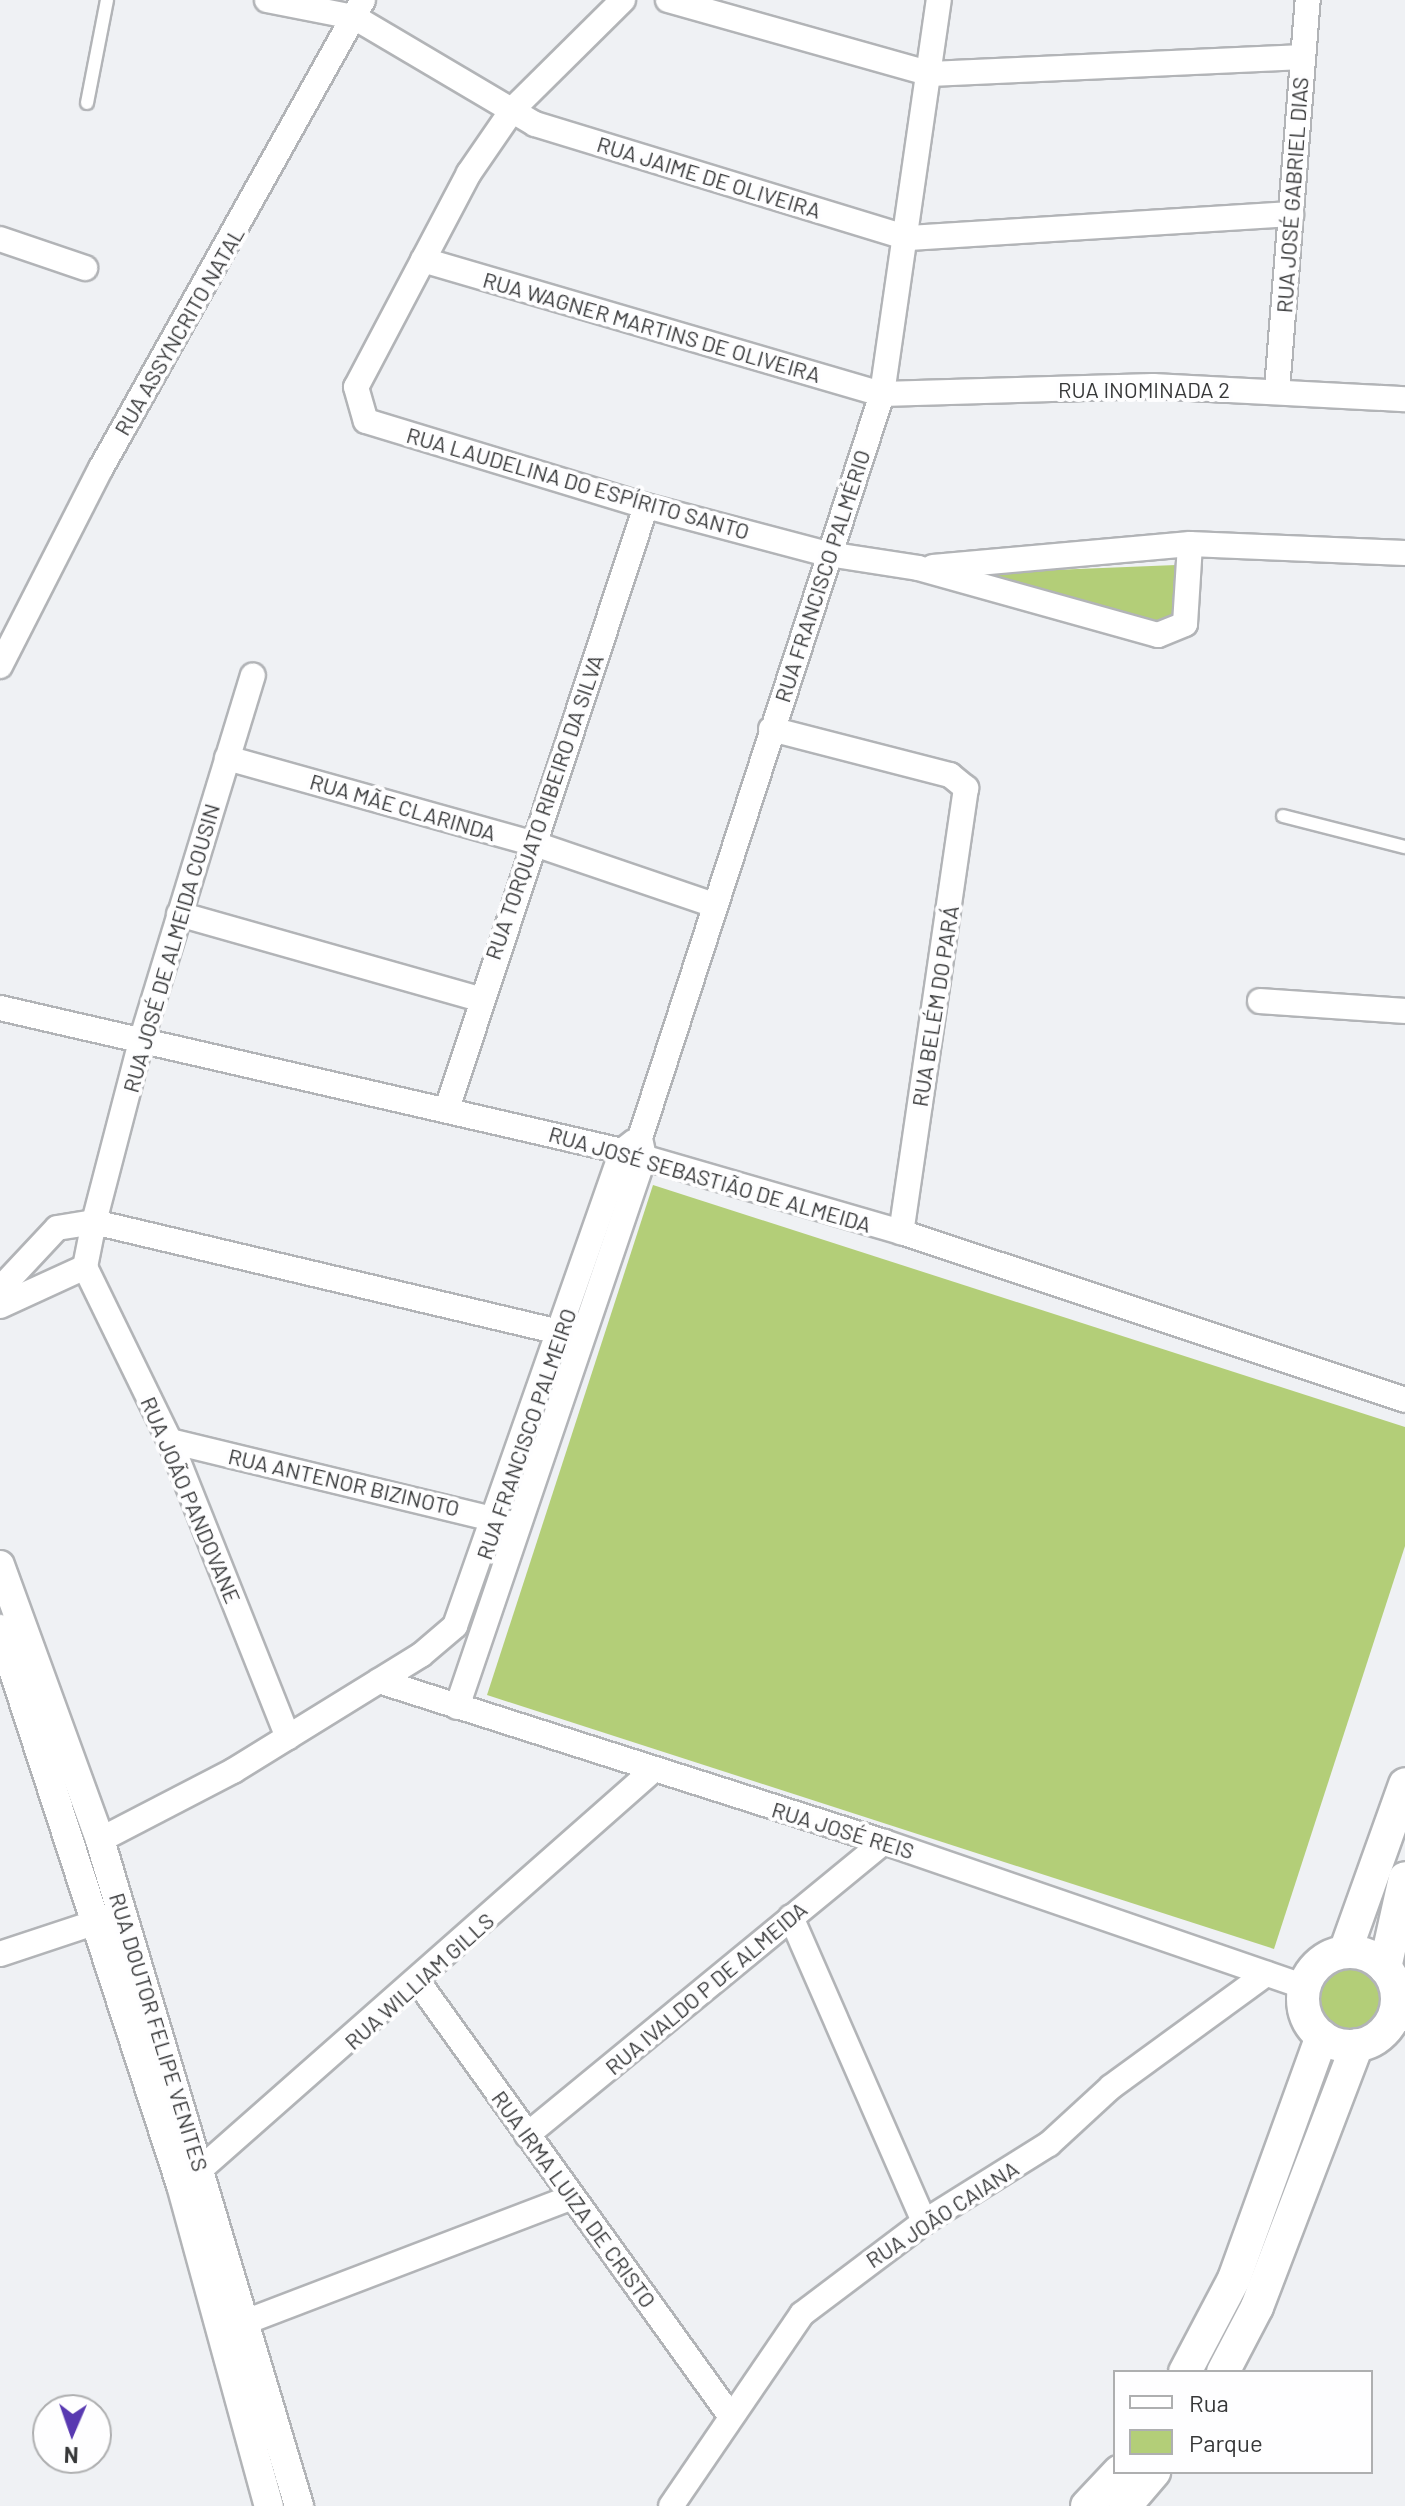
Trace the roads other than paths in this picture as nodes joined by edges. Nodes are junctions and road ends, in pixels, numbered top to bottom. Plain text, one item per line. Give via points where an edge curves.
1 (107, 0) edge
2 (623, 0) edge
3 (668, 0) edge
4 (939, 0) edge
5 (1308, 0) edge
6 (272, 1) edge
7 (358, 8) edge
8 (1303, 57) junction
9 (931, 74) junction
10 (87, 103) dead end
11 (513, 109) junction
12 (1291, 214) junction
13 (909, 238) junction
14 (0, 239) edge
15 (423, 260) junction
16 (85, 268) dead end
17 (1277, 390) junction
18 (882, 394) junction
19 (1405, 399) edge
20 (646, 506) junction
21 (1190, 544) junction
22 (1405, 553) edge
23 (828, 554) junction
24 (918, 568) junction
25 (0, 666) edge
26 (253, 676) dead end
27 (771, 729) junction
28 (227, 758) junction
29 (1283, 816) dead end
30 (532, 843) junction
31 (1405, 847) edge
32 (714, 905) junction
33 (179, 914) junction
34 (479, 999) junction
35 (1260, 1001) dead end
36 (1405, 1011) edge
37 (3, 1013) edge
38 (142, 1038) junction
39 (447, 1109) junction
40 (635, 1148) junction
41 (94, 1222) junction
42 (901, 1232) junction
43 (85, 1267) junction
44 (0, 1289) edge
45 (0, 1306) edge
46 (572, 1336) junction
47 (1405, 1400) edge
48 (170, 1441) junction
49 (507, 1521) junction
50 (0, 1565) edge
51 (455, 1626) junction
52 (479, 1637) junction
53 (8, 1640) edge
54 (379, 1681) junction
55 (457, 1707) junction
56 (288, 1737) junction
57 (652, 1771) junction
58 (1405, 1784) edge
59 (100, 1840) junction
60 (884, 1842) junction
61 (1405, 1878) edge
62 (111, 1917) junction
63 (791, 1917) junction
64 (1345, 1952) junction
65 (0, 1954) edge
66 (1266, 1974) junction
67 (419, 1983) junction
68 (1304, 1987) junction
69 (1397, 1996) edge
70 (1322, 2036) junction
71 (1357, 2045) junction
72 (527, 2135) junction
73 (192, 2178) junction
74 (572, 2197) junction
75 (924, 2222) junction
76 (237, 2327) junction
77 (1186, 2370) edge
78 (1224, 2370) edge
79 (729, 2414) junction
80 (1117, 2474) edge
81 (1152, 2474) edge
82 (269, 2506) edge
83 (299, 2506) edge
84 (671, 2506) edge
85 (1087, 2506) edge
86 (1125, 2506) edge

1 - 10 lane
2 - 11 street
3 - 9 street
4 - 9 street, RUA FRANCISCO PALMÉRIO
5 - 8 street, RUA JOSÉ GABRIEL DIAS
6 - 7 street, RUA JAIME DE OLIVEIRA
7 - 11 street, RUA JAIME DE OLIVEIRA
7 - 25 street, RUA ASSYNCRITO NATAL via 101,468
8 - 9 street
8 - 12 street, RUA JOSÉ GABRIEL DIAS
9 - 13 street, RUA FRANCISCO PALMÉRIO
11 - 13 street, RUA JAIME DE OLIVEIRA via 535,124
11 - 15 street via 469,173
12 - 13 street
12 - 17 street, RUA JOSÉ GABRIEL DIAS
13 - 18 street, RUA FRANCISCO PALMÉRIO
14 - 16 street
15 - 18 street, RUA WAGNER MARTINS DE OLIVEIRA
15 - 20 street, RUA LAUDELINA DO ESPÍRITO SANTO via 356,387 366,421
17 - 18 street, RUA INOMINADA 2
17 - 19 street, RUA INOMINADA 2
18 - 23 street, RUA FRANCISCO PALMÉRIO
20 - 23 street, RUA LAUDELINA DO ESPÍRITO SANTO
20 - 30 street, RUA TORQUATO RIBEIRO DA SILVA
21 - 22 street
21 - 24 street
21 - 24 street via 1190,609 1185,624 1169,635
23 - 24 street, RUA LAUDELINA DO ESPÍRITO SANTO
23 - 27 street, RUA FRANCISCO PALMÉRIO
26 - 28 street, RUA JOSÉ DE ALMEIDA COUSIN
27 - 32 street, RUA FRANCISCO PALMÉRIO
27 - 42 street, RUA BELÉM DO PARÁ via 961,780 967,796
28 - 30 street, RUA MÃE CLARINDA
28 - 33 street, RUA JOSÉ DE ALMEIDA COUSIN
29 - 31 lane
30 - 32 street, RUA MÃE CLARINDA
30 - 34 street, RUA TORQUATO RIBEIRO DA SILVA
32 - 40 street, RUA FRANCISCO PALMÉRIO
33 - 34 street
33 - 38 street, RUA JOSÉ DE ALMEIDA COUSIN
34 - 39 street, RUA TORQUATO RIBEIRO DA SILVA
35 - 36 street
37 - 38 street, RUA JOSÉ SEBASTIÃO DE ALMEIDA
38 - 39 street, RUA JOSÉ SEBASTIÃO DE ALMEIDA
38 - 41 street, RUA JOSÉ DE ALMEIDA COUSIN
39 - 40 street, RUA JOSÉ SEBASTIÃO DE ALMEIDA
40 - 42 street, RUA JOSÉ SEBASTIÃO DE ALMEIDA
40 - 46 street, RUA FRANCISCO PALMEIRO
41 - 43 street, RUA JOSÉ DE ALMEIDA COUSIN
41 - 44 street via 57,1228
41 - 46 street
42 - 47 street, RUA JOSÉ SEBASTIÃO DE ALMEIDA
43 - 45 street
43 - 48 street, RUA JOÃO PANDOVANE
46 - 49 street, RUA FRANCISCO PALMEIRO
48 - 49 street, RUA ANTENOR BIZINOTO
48 - 56 street, RUA JOÃO PANDOVANE
49 - 51 street, RUA FRANCISCO PALMEIRO
49 - 52 street, RUA FRANCISCO PALMEIRO
50 - 53 street, RUA DOUTOR FELIPE VENITES
51 - 52 street
51 - 54 street
52 - 55 street, RUA FRANCISCO PALMEIRO
53 - 59 street, RUA DOUTOR FELIPE VENITES
53 - 62 street, RUA DOUTOR FELIPE VENITES
54 - 55 street, RUA JOSÉ REIS
54 - 56 street
55 - 57 street, RUA JOSÉ REIS
56 - 59 street
57 - 60 street, RUA JOSÉ REIS
57 - 67 street, RUA WILLIAM GILLS
58 - 64 main road
59 - 62 street, RUA DOUTOR FELIPE VENITES
60 - 63 street, RUA IVALDO P DE ALMEIDA
60 - 66 street, RUA JOSÉ REIS
61 - 69 main road
62 - 65 street
62 - 73 street, RUA DOUTOR FELIPE VENITES
63 - 72 street, RUA IVALDO P DE ALMEIDA
63 - 75 street
64 - 68 main road via 1323,1960
64 - 69 main road
66 - 68 street, RUA JOSÉ REIS
66 - 75 street, RUA JOÃO CAIANA via 1111,2087 1049,2144
67 - 72 street, RUA IRMA LUIZA DE CRISTO
67 - 73 street, RUA WILLIAM GILLS
68 - 70 main road via 1306,2015
69 - 71 main road via 1379,2035
70 - 71 main road
70 - 77 main road via 1234,2279
71 - 78 main road via 1257,2307
72 - 74 street, RUA IRMA LUIZA DE CRISTO
73 - 76 street, RUA DOUTOR FELIPE VENITES
74 - 76 street
74 - 79 street, RUA IRMA LUIZA DE CRISTO
75 - 79 street, RUA JOÃO CAIANA via 802,2314
76 - 82 street, RUA DOUTOR FELIPE VENITES
76 - 83 street, RUA DOUTOR FELIPE VENITES
79 - 84 street, RUA JOÃO CAIANA
80 - 85 main road
81 - 86 main road

